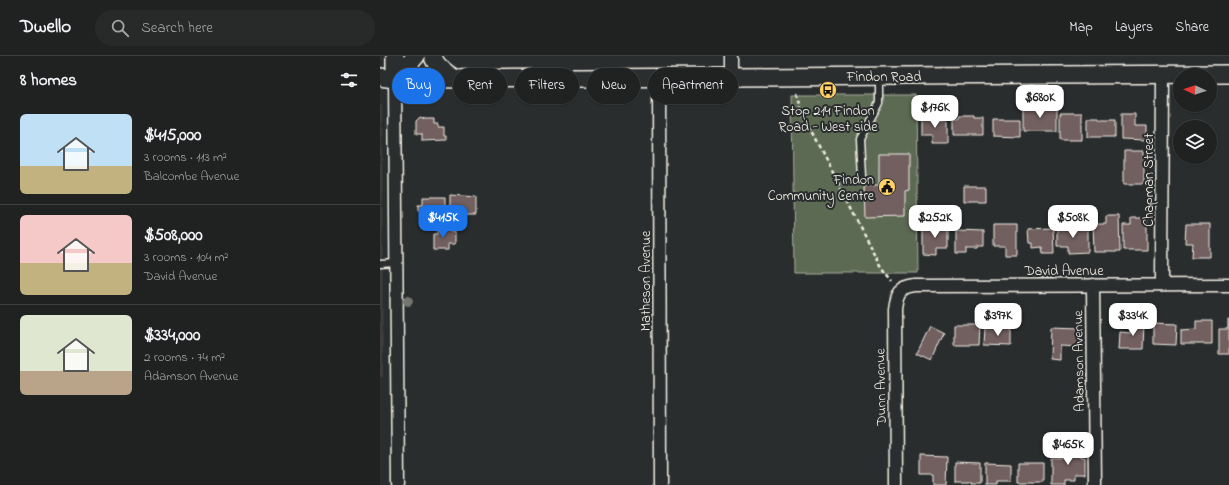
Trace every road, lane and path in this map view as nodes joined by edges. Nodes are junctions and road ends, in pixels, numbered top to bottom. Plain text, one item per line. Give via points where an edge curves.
1 (395, 56) edge
2 (416, 56) edge
3 (433, 56) edge
4 (731, 56) edge
5 (731, 68) edge
6 (1163, 74) junction
7 (1229, 74) edge
8 (879, 76) junction
9 (453, 77) edge
10 (648, 77) edge
11 (738, 77) edge
12 (453, 78) edge
13 (507, 78) edge
14 (385, 79) edge
15 (797, 93) dead end
16 (659, 104) edge
17 (862, 177) dead end
18 (397, 263) junction
19 (380, 264) edge
20 (892, 281) dead end
21 (1093, 285) junction
22 (1162, 285) junction
23 (1229, 285) edge
24 (901, 291) joint
25 (398, 485) edge
26 (660, 485) edge
27 (896, 485) edge
28 (1095, 485) edge

1 - 14 main road
2 - 14 main road
3 - 9 main road via 439,66
4 - 5 street
6 - 7 main road, Findon Road
6 - 8 main road, Findon Road
6 - 22 street, Chapman Street
8 - 11 main road, Findon Road
8 - 17 lane via 879,103 860,139
10 - 13 main road, Findon Road
12 - 14 main road, Findon Road
14 - 18 street
15 - 20 path via 803,115 881,267
16 - 26 street, Matheson Avenue
18 - 19 lane
18 - 25 street
21 - 22 street, David Avenue
21 - 24 street, David Avenue via 916,286
21 - 28 street, Adamson Avenue
22 - 23 street, David Avenue
24 - 27 street, Dunn Avenue via 896,298 894,309

